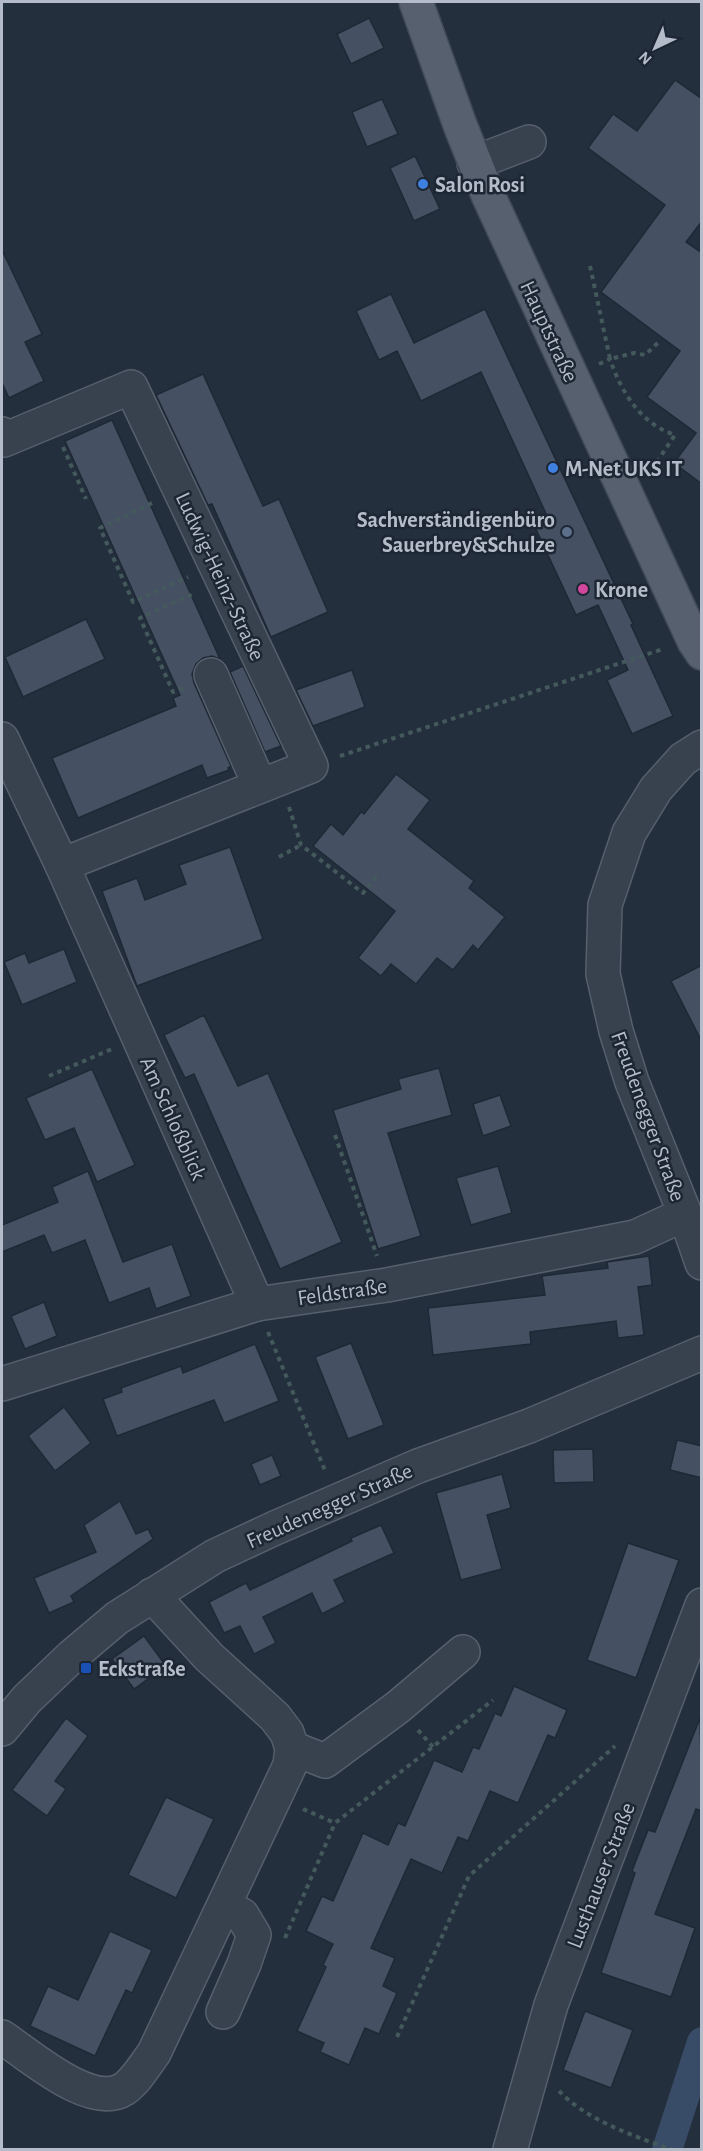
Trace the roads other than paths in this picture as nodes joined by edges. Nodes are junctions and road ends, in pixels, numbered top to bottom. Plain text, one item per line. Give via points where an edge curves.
1 (416, 2) edge
2 (529, 142) dead end
3 (474, 163) junction
4 (2, 434) edge
5 (698, 646) edge
6 (211, 675) road end
7 (2, 739) edge
8 (702, 747) edge
9 (270, 782) junction
10 (62, 865) junction
11 (685, 1214) junction
12 (702, 1263) edge
13 (257, 1304) junction
14 (702, 1353) edge
15 (2, 1384) edge
16 (152, 1595) junction
17 (702, 1605) edge
18 (463, 1652) dead end
19 (2, 1729) edge
20 (291, 1749) junction
21 (224, 1906) junction
22 (224, 2012) dead end
23 (2, 2037) edge
24 (510, 2150) edge

1 - 3 main road, Hauptstraße
2 - 3 street
3 - 5 main road, Hauptstraße
4 - 9 street, Ludwig-Heinz-Straße via 4,440 131,387 311,766
6 - 9 street
7 - 10 street, Am Schloßblick
8 - 11 street, Freudenegger Straße via 683,759 656,789 629,833 605,905 603,974 616,1031 632,1082
9 - 10 street
10 - 13 street, Am Schloßblick
11 - 12 street, Freudenegger Straße
11 - 13 street, Feldstraße via 634,1237 387,1285
13 - 15 street, Feldstraße
14 - 16 street, Freudenegger Straße via 274,1528 215,1556
16 - 19 street, Freudenegger Straße via 72,1656
16 - 20 street via 209,1657 275,1717 288,1733
17 - 24 street, Lusthauser Straße via 551,2005
18 - 20 street via 325,1761
20 - 21 street via 290,1765
21 - 22 street via 242,1915 254,1935
21 - 23 street via 154,2053 123,2089 94,2094 70,2084

